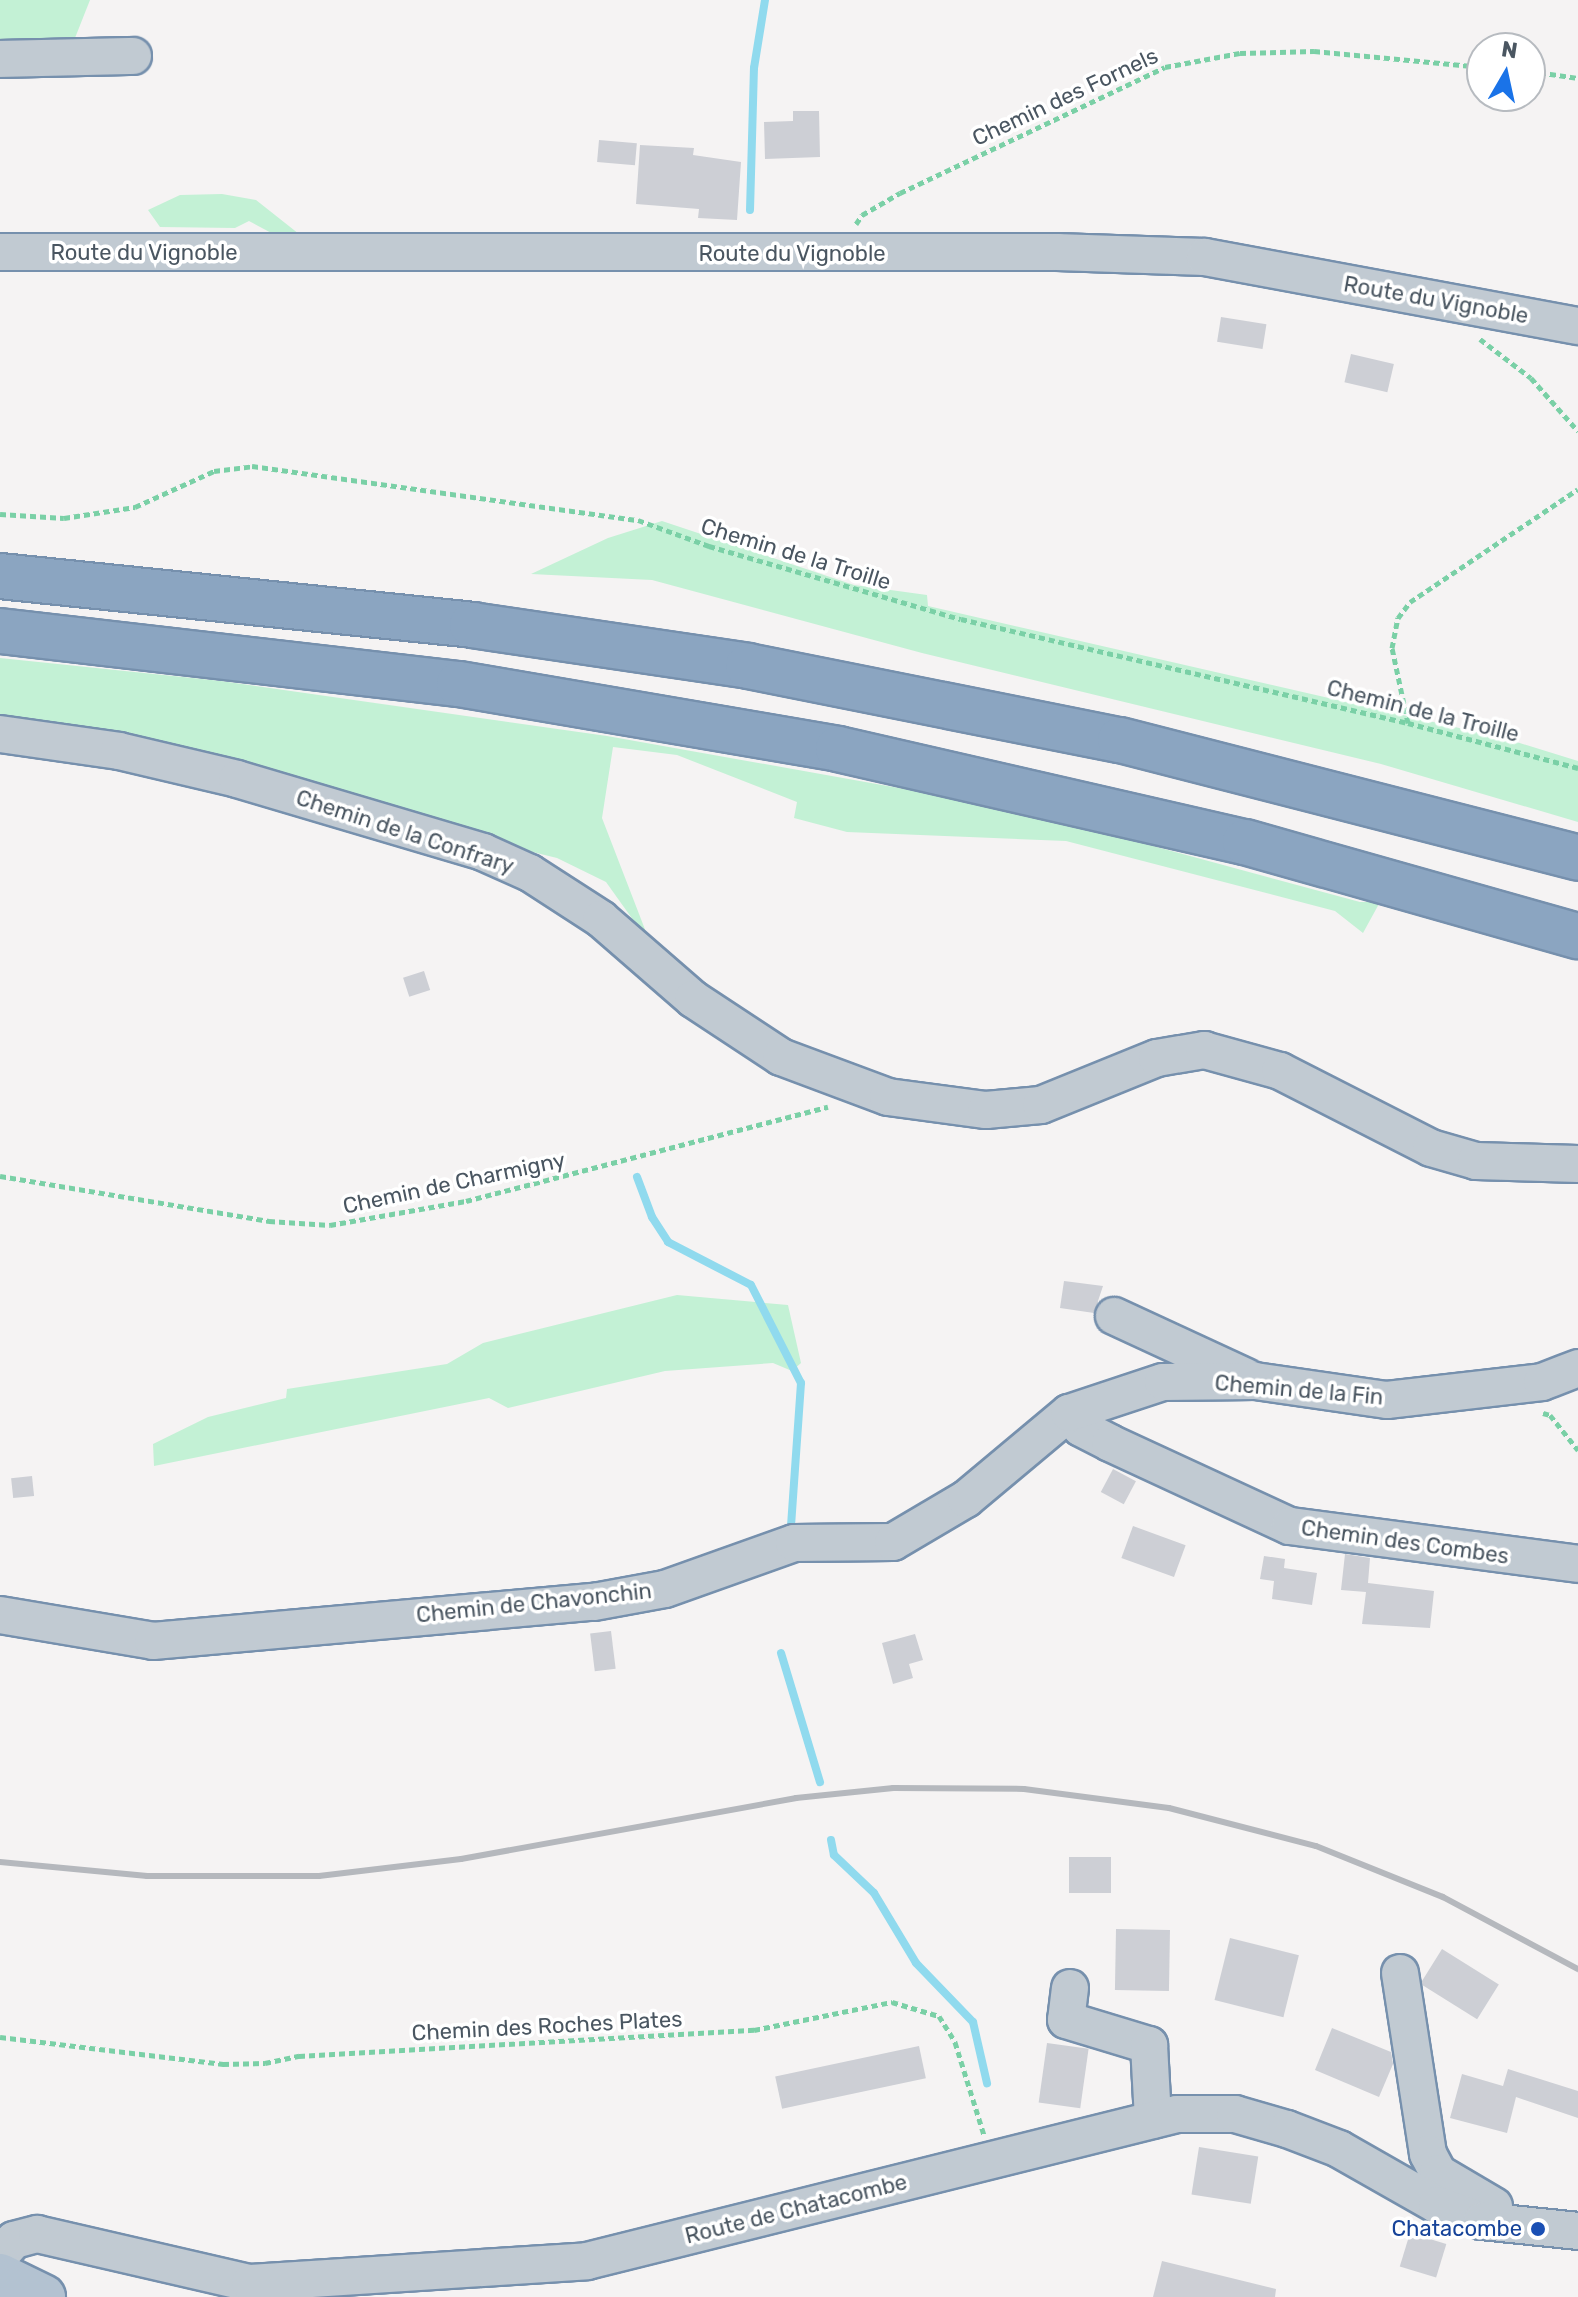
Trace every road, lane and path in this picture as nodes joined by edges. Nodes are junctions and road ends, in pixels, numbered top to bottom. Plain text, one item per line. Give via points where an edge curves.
1 (133, 56) dead end
2 (0, 59) edge
3 (1466, 65) edge
4 (1546, 73) edge
5 (1578, 78) edge
6 (0, 252) edge
7 (847, 255) junction
8 (1578, 326) edge
9 (1479, 338) dead end
10 (1578, 431) edge
11 (1578, 489) edge
12 (0, 514) edge
13 (0, 576) edge
14 (0, 631) edge
15 (1408, 723) junction
16 (2, 735) edge
17 (1578, 768) edge
18 (1578, 858) edge
19 (1578, 936) edge
20 (857, 1088) junction
21 (1578, 1164) edge
22 (0, 1176) edge
23 (1114, 1316) dead end
24 (1578, 1368) edge
25 (1255, 1381) junction
26 (1531, 1411) dead end
27 (1069, 1413) junction
28 (1578, 1450) edge
29 (1578, 1564) edge
30 (0, 1615) edge
31 (1400, 1973) dead end
32 (1070, 1988) dead end
33 (0, 2037) edge
34 (1153, 2120) junction
35 (992, 2161) junction
36 (1538, 2229) junction
37 (1578, 2231) edge
38 (0, 2256) edge
39 (0, 2276) edge
40 (43, 2297) edge

1 - 2 street
3 - 7 path, Chemin des Fornels via 1314,51 1240,53 1165,67 862,215 849,237
4 - 5 path
6 - 7 street, Route du Vignoble
7 - 8 street, Route du Vignoble via 1057,252 1205,257
9 - 10 path via 1531,378
11 - 15 path via 1410,602 1398,618 1392,648
12 - 15 path, Chemin de la Troille via 64,518 135,507 214,471 252,466 414,485 638,520 709,546 961,619
13 - 18 highway via 456,623 763,669 1134,743
14 - 19 highway via 459,684 838,749 1245,842
15 - 17 path, Chemin de la Troille
16 - 20 street, Chemin de la Confrary via 119,751 237,779 483,852 530,873 601,919 693,999 781,1057
20 - 21 street, Chemin de la Confrary via 986,1110 1041,1105 1157,1058 1204,1050 1280,1071 1431,1148 1476,1161
20 - 22 path, Chemin de Charmigny via 810,1113 466,1201 330,1225 269,1221
23 - 25 street
24 - 25 street, Chemin de la Fin via 1542,1382 1387,1400
25 - 27 street, Chemin de la Fin via 1163,1382
26 - 28 path via 1550,1415
27 - 29 street, Chemin des Combes via 1081,1428 1110,1443 1290,1526
27 - 30 street, Chemin de Chavonchin via 966,1499 893,1542 794,1543 665,1589 594,1602 153,1641
31 - 36 street via 1428,2154 1438,2173 1465,2193
32 - 34 street via 1066,2020 1149,2045
33 - 35 path, Chemin des Roches Plates via 223,2064 265,2063 299,2056 754,2030 892,2002 939,2016 955,2042
34 - 35 street, Route de Chatacombe
34 - 36 street, Route de Chatacombe via 1235,2114 1339,2149 1437,2205 1482,2221
35 - 38 street, Route de Chatacombe via 587,2261 250,2283 37,2234 14,2240
36 - 37 street, Route de Chatacombe
39 - 40 main road

